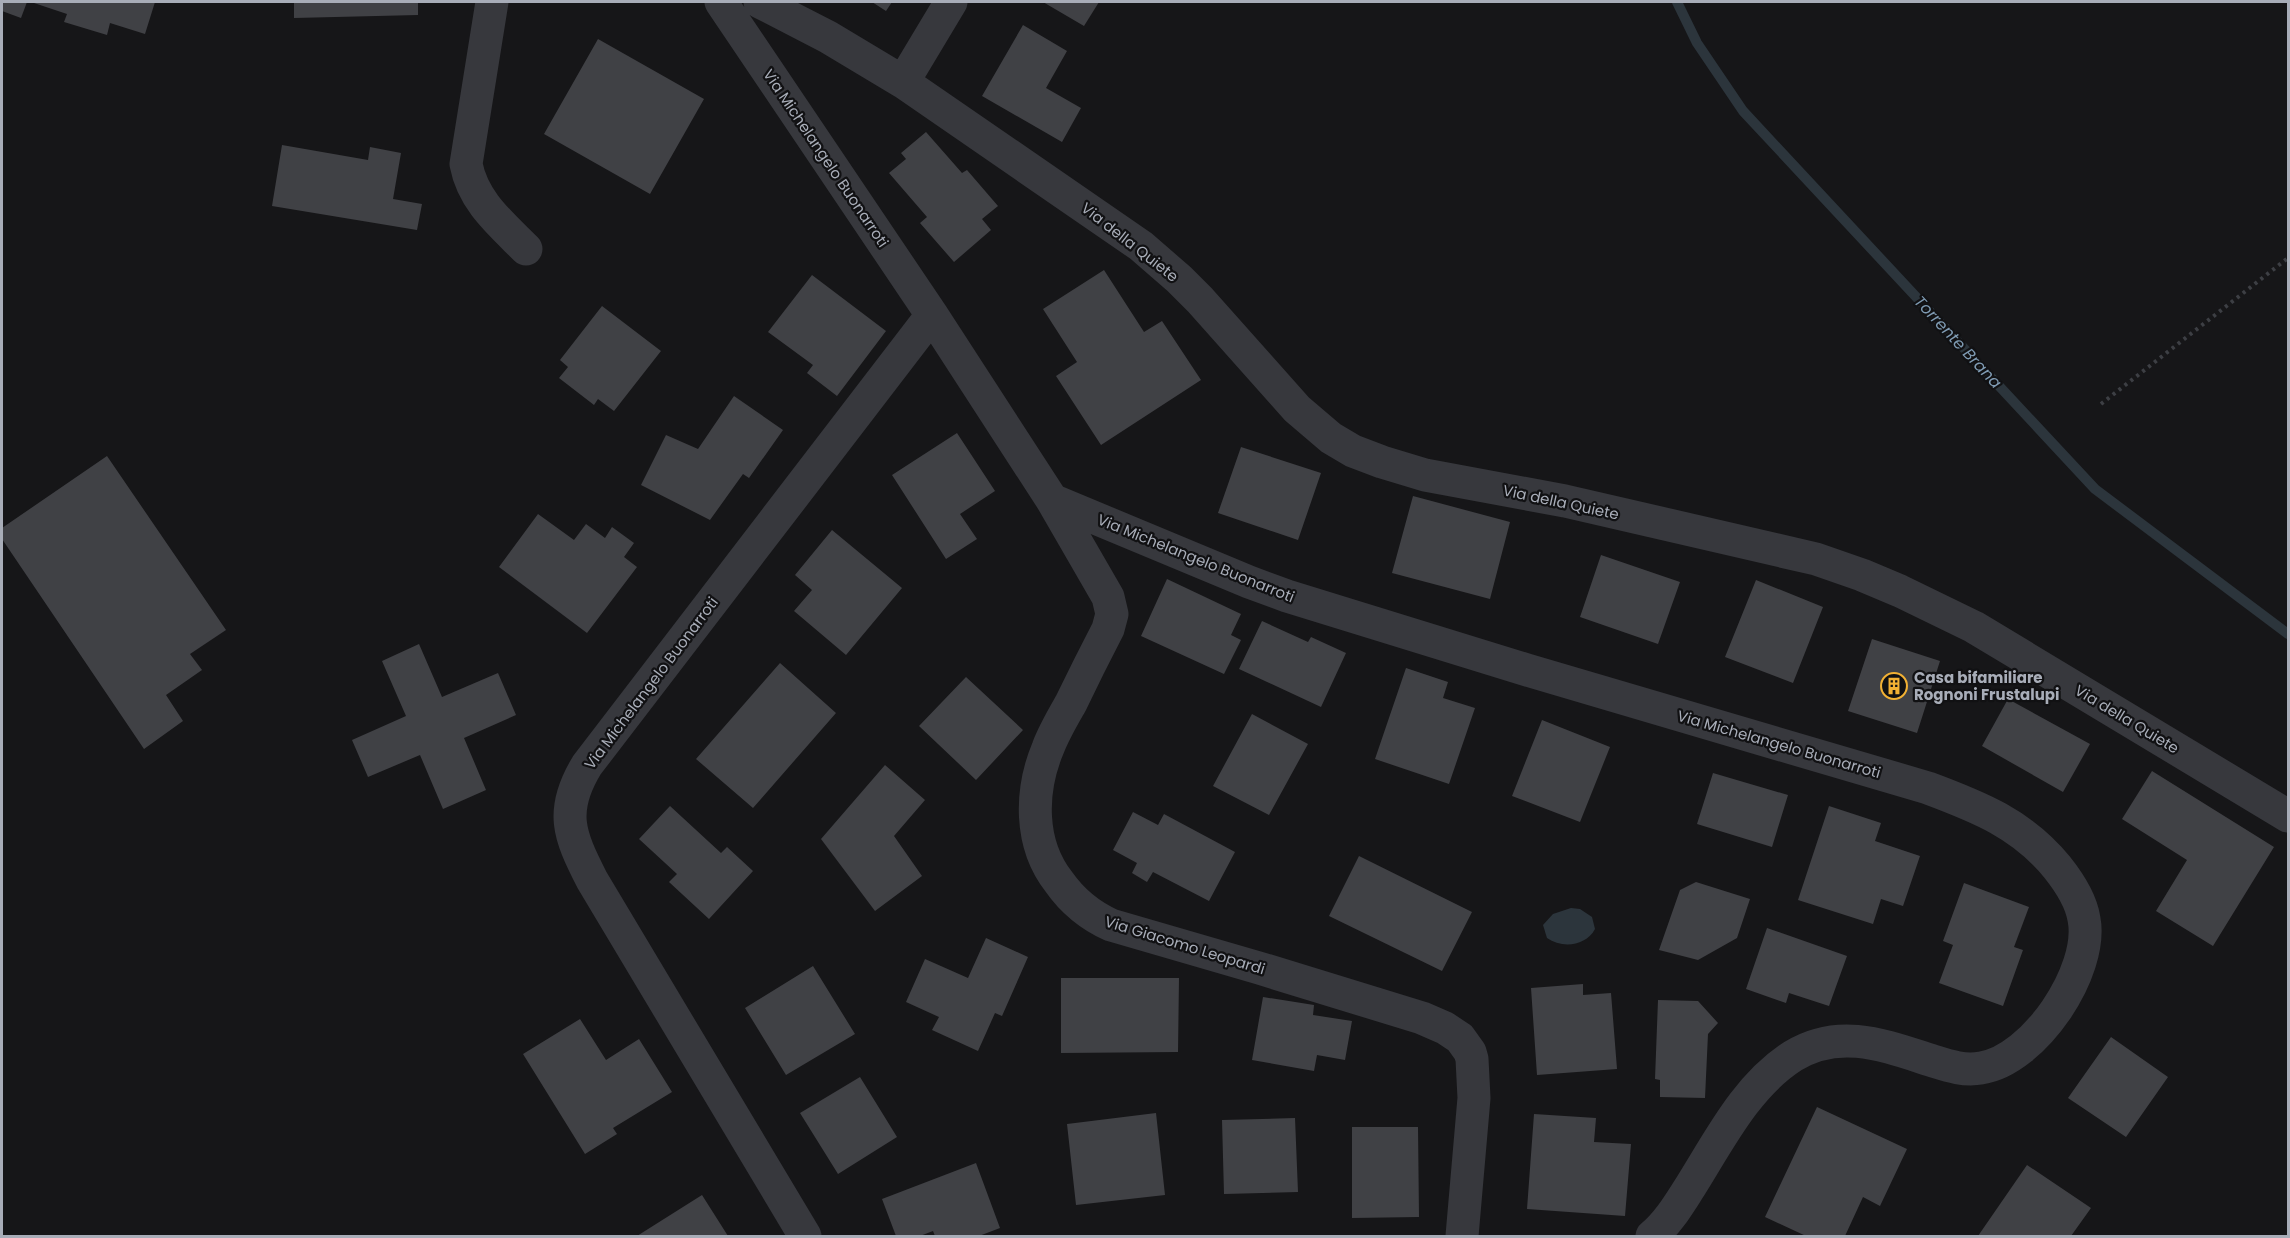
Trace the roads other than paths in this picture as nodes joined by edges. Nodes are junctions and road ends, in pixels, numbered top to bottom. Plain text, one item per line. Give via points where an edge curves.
1 (492, 2) edge
2 (721, 2) edge
3 (760, 2) edge
4 (951, 2) edge
5 (903, 82) junction
6 (526, 249) dead end
7 (932, 315) junction
8 (1052, 500) junction
9 (2289, 816) edge
10 (805, 1236) edge
11 (1462, 1236) edge
12 (1652, 1236) edge

1 - 6 street via 466,164 468,179 485,207
2 - 7 street, Via Michelangelo Buonarroti
3 - 5 street, Via della Quiete
4 - 5 street
5 - 9 street, Via della Quiete via 1159,261 1200,300 1297,410 1353,451 1425,475 1576,504 1806,557 1862,575 1974,627
7 - 8 street, Via Michelangelo Buonarroti
7 - 10 street, Via Michelangelo Buonarroti via 587,765 570,800 573,840 592,880
8 - 11 street, Via Giacomo Leopardi via 1108,597 1112,614 1040,770 1036,827 1051,872 1071,898 1092,916 1111,925 1422,1018 1460,1038 1470,1052 1474,1086
8 - 12 street, Via Michelangelo Buonarroti via 1287,596 1928,788 2014,827 2041,848 2063,874 2085,919 2085,939 2075,974 2062,999 2031,1041 1998,1063 1968,1070 1857,1040 1833,1042 1795,1055 1741,1107 1671,1216

